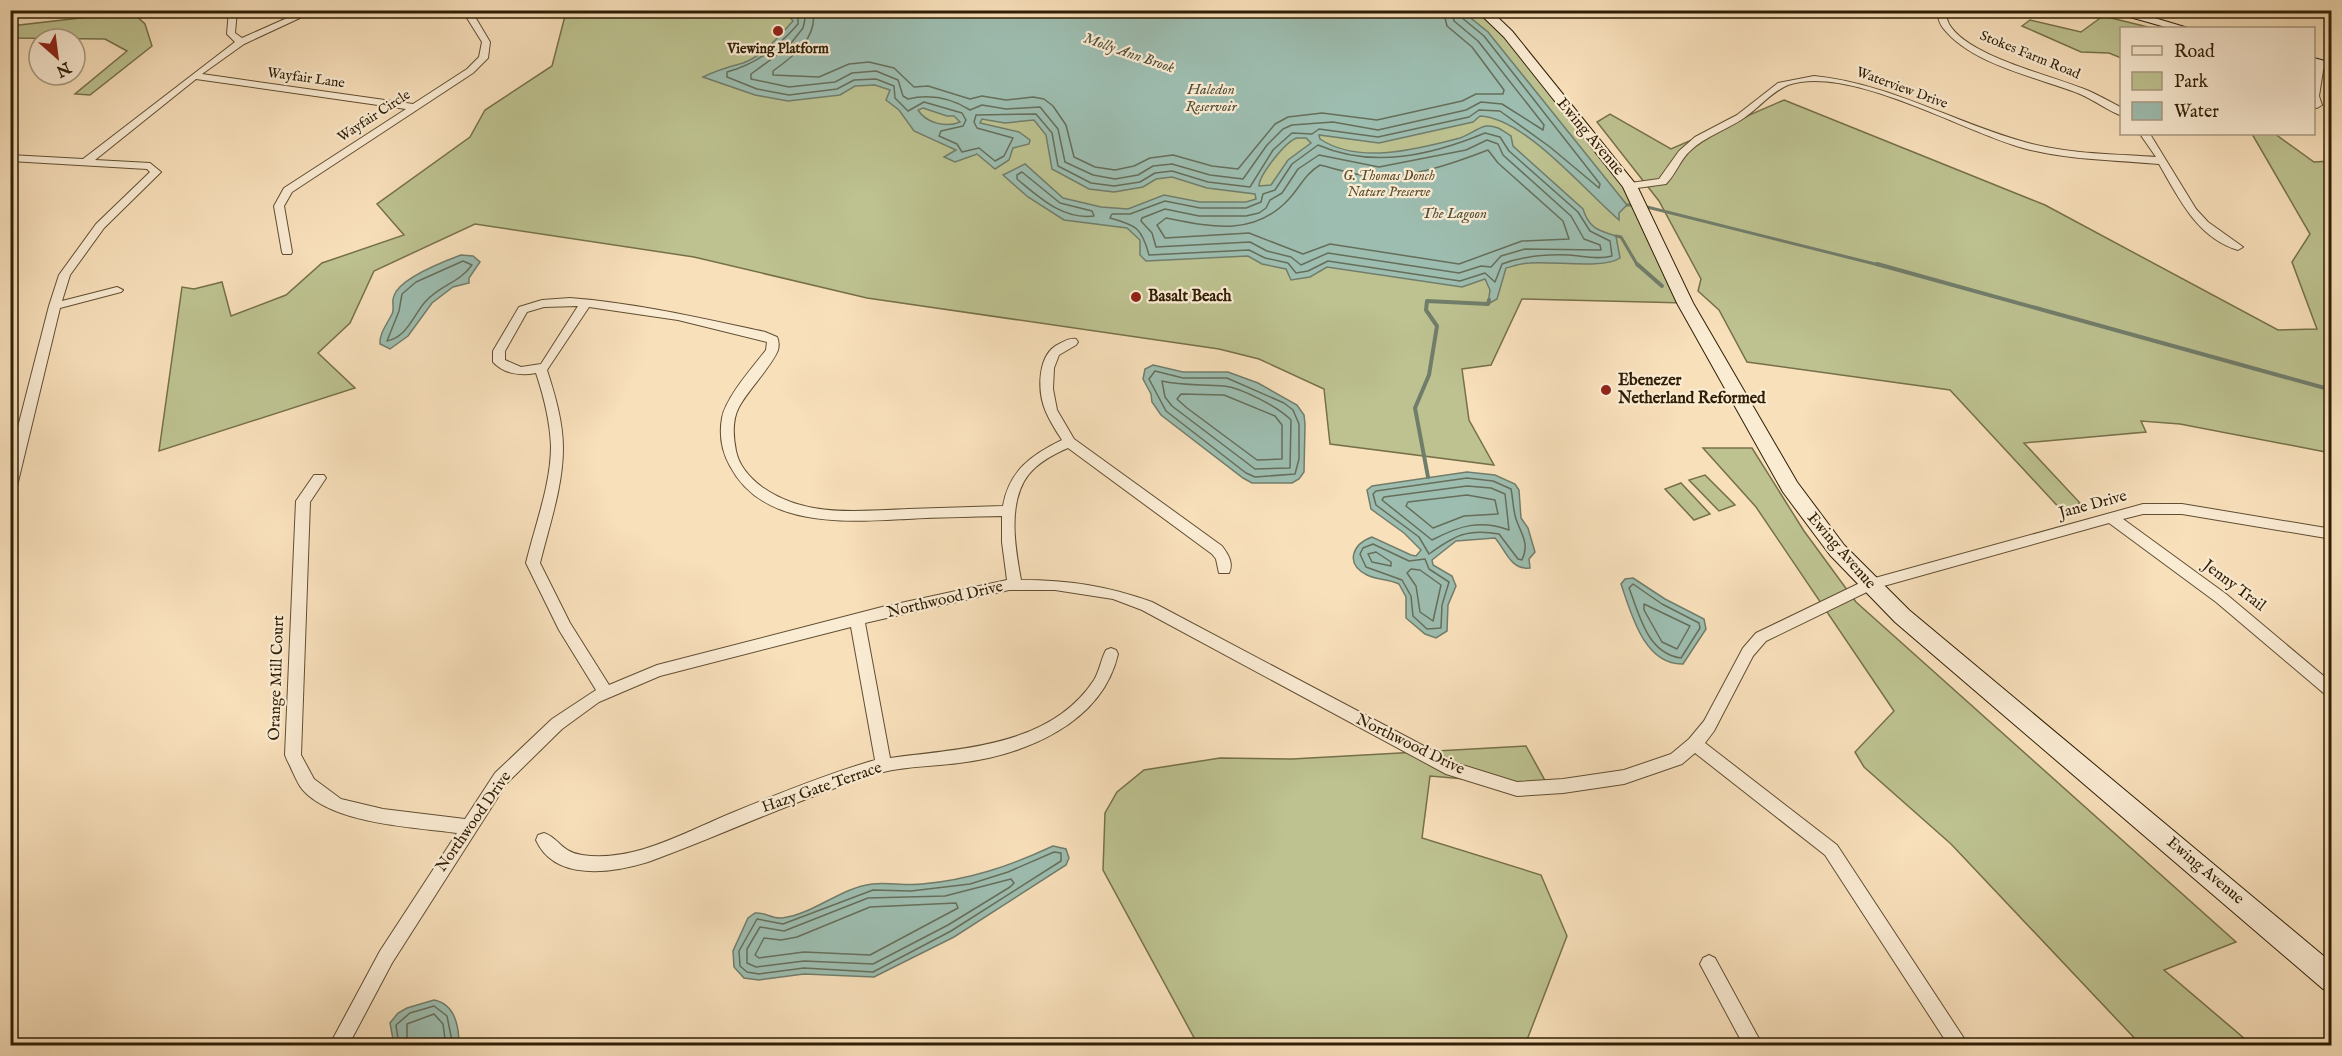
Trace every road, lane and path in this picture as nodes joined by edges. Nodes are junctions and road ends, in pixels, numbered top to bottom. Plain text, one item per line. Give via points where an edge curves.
1 (233, 10) edge
2 (313, 10) edge
3 (466, 10) edge
4 (1482, 10) edge
5 (1940, 10) edge
6 (2111, 10) edge
7 (2178, 27) edge
8 (241, 42) junction
9 (2321, 64) edge
10 (194, 76) junction
11 (2315, 91) edge
12 (2315, 99) edge
13 (2317, 105) dead end
14 (414, 107) junction
15 (2120, 112) edge
16 (2146, 135) edge
17 (10, 158) edge
18 (2162, 161) junction
19 (86, 162) junction
20 (1630, 186) junction
21 (2238, 247) dead end
22 (287, 252) dead end
23 (117, 291) dead end
24 (585, 304) junction
25 (55, 306) junction
26 (1072, 342) dead end
27 (541, 369) junction
28 (1069, 442) junction
29 (319, 478) dead end
30 (11, 481) edge
31 (1010, 511) junction
32 (2110, 516) junction
33 (2331, 534) edge
34 (1224, 569) dead end
35 (1015, 585) junction
36 (1869, 585) junction
37 (857, 620) junction
38 (1111, 654) dead end
39 (605, 692) junction
40 (2331, 692) edge
41 (1695, 744) junction
42 (884, 765) junction
43 (468, 827) junction
44 (544, 840) dead end
45 (1709, 964) dead end
46 (2331, 980) edge
47 (338, 1046) edge
48 (1754, 1046) edge
49 (1960, 1046) edge

1 - 8 street via 231,34
2 - 8 street
3 - 14 street, Wayfair Circle via 486,42 483,58 470,71
4 - 20 main road, Ewing Avenue via 1508,34
5 - 15 street, Stokes Farm Road via 1944,25 1970,47 2085,93
6 - 7 main road
8 - 10 street
9 - 11 street
10 - 14 street, Wayfair Lane
10 - 19 street
12 - 13 street
14 - 22 street, Wayfair Circle via 288,190 279,206
16 - 18 street
17 - 19 street
18 - 20 street, Waterview Drive via 2026,146 1866,87 1817,78 1777,87 1739,118 1695,141 1662,182
18 - 21 street via 2197,219
19 - 25 street via 150,166 156,172 86,243 65,275
20 - 36 main road, Ewing Avenue via 1685,303 1790,487
23 - 25 street
24 - 27 street via 555,356
24 - 27 street via 543,303 523,310 499,351 500,362 511,370
24 - 31 street via 634,307 773,340 772,350 728,416 728,440 735,469 753,490 819,514
25 - 30 street
26 - 28 street via 1053,354 1047,389 1051,410
27 - 39 street via 551,399 557,447 533,563 564,626
28 - 31 street via 1023,471
28 - 34 street via 1216,550 1223,558
29 - 43 street, Orange Mill Court via 303,501 293,755 308,784 337,805 383,816
31 - 35 street via 1009,549
32 - 33 street, Jane Drive via 2162,508
32 - 36 street, Jane Drive
32 - 40 street, Jenny Trail via 2221,598
35 - 37 street, Northwood Drive
35 - 41 street, Northwood Drive via 1055,585 1114,594 1147,606 1452,769 1517,789 1624,777 1676,759
36 - 41 street, Northwood Drive via 1761,637 1748,652 1709,726
36 - 46 main road, Ewing Avenue
37 - 39 street, Northwood Drive via 657,671
37 - 42 street
38 - 42 street, Hazy Gate Terrace via 1110,667 1089,696 1056,724 1028,739 962,758
39 - 43 street, Northwood Drive via 557,724 501,778
41 - 49 street via 1832,850
42 - 44 street, Hazy Gate Terrace via 638,857 600,864 572,861 553,854
43 - 47 street, Northwood Drive via 386,957
45 - 48 street

